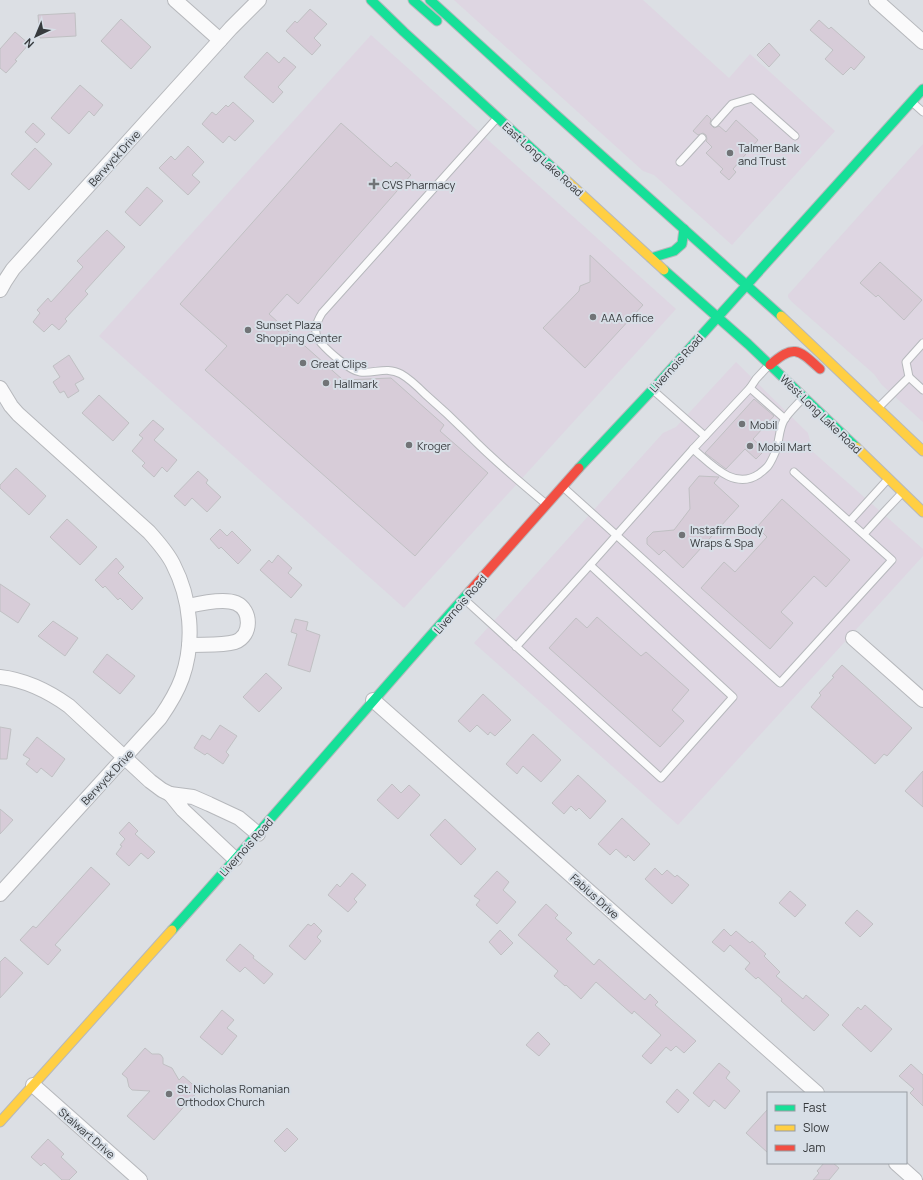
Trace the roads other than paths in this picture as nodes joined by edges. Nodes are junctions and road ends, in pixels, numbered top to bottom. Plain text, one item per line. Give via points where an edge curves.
1 (175, 0) edge
2 (246, 0) edge
3 (259, 0) edge
4 (371, 0) edge
5 (413, 0) edge
6 (430, 0) edge
7 (876, 0) edge
8 (442, 26) dead end
9 (231, 28) junction
10 (220, 40) junction
11 (923, 42) edge
12 (923, 89) edge
13 (911, 102) junction
14 (923, 112) edge
15 (497, 117) junction
16 (715, 123) dead end
17 (795, 136) dead end
18 (702, 138) dead end
19 (586, 153) dead end
20 (610, 162) junction
21 (680, 162) dead end
22 (684, 229) junction
23 (652, 258) junction
24 (747, 285) junction
25 (0, 290) edge
26 (718, 317) junction
27 (923, 343) edge
28 (770, 364) junction
29 (825, 374) dead end
30 (909, 377) junction
31 (0, 388) edge
32 (750, 388) junction
33 (653, 389) junction
34 (923, 390) edge
35 (804, 398) junction
36 (812, 404) junction
37 (878, 408) junction
38 (837, 416) dead end
39 (785, 419) junction
40 (882, 425) dead end
41 (705, 436) junction
42 (693, 449) junction
43 (921, 449) edge
44 (794, 472) dead end
45 (888, 479) junction
46 (563, 487) junction
47 (903, 493) junction
48 (547, 504) junction
49 (923, 512) edge
50 (850, 521) junction
51 (864, 534) junction
52 (616, 536) junction
53 (590, 565) junction
54 (464, 599) junction
55 (188, 606) junction
56 (853, 638) dead end
57 (189, 644) junction
58 (516, 647) junction
59 (0, 677) edge
60 (374, 700) junction
61 (923, 700) edge
62 (125, 758) junction
63 (170, 794) junction
64 (258, 834) junction
65 (235, 859) junction
66 (0, 894) edge
67 (33, 1086) junction
68 (816, 1092) edge
69 (0, 1122) edge
70 (897, 1164) edge
71 (140, 1180) edge
72 (915, 1180) edge

1 - 10 street
2 - 9 street, Berwyck Drive
3 - 9 street, Berwyck Drive
4 - 15 main road, East Long Lake Road
5 - 8 main road
6 - 20 main road
7 - 11 street
9 - 10 street, Berwyck Drive
10 - 25 street, Berwyck Drive via 13,269
12 - 13 main road, Livernois Road
13 - 14 lane
13 - 24 main road, Livernois Road
15 - 23 main road, East Long Lake Road
15 - 48 lane via 322,313 316,322 315,332 325,347 347,366 359,372 382,370 402,374
16 - 17 lane via 732,104 752,98
18 - 21 lane
19 - 20 main road
20 - 22 main road
22 - 23 main road via 682,244 674,251
22 - 24 main road
23 - 26 main road, East Long Lake Road
24 - 26 main road, Livernois Road
24 - 37 main road
26 - 28 main road, West Long Lake Road
26 - 33 main road, Livernois Road
27 - 30 lane via 906,362
28 - 29 main road via 779,356 794,350 803,353
28 - 32 lane
28 - 35 main road, West Long Lake Road
30 - 34 lane
30 - 37 lane
31 - 55 street, Berwyck Drive via 18,414 158,542 173,563
32 - 39 lane
32 - 41 lane
33 - 41 lane
33 - 46 main road, Livernois Road
35 - 36 main road, West Long Lake Road
35 - 39 lane
36 - 38 main road
36 - 45 main road, West Long Lake Road
37 - 43 main road
39 - 42 lane via 769,466 746,480 728,477 719,472
40 - 43 main road
41 - 42 lane
42 - 52 lane
44 - 50 lane
45 - 47 main road, West Long Lake Road
45 - 50 lane
46 - 48 main road, Livernois Road
46 - 52 lane
47 - 49 main road, West Long Lake Road
47 - 51 lane
48 - 54 main road, Livernois Road
50 - 51 lane
51 - 52 lane via 892,560 780,683
52 - 53 lane
53 - 58 lane
53 - 58 lane via 733,697 661,778
54 - 58 lane
54 - 60 main road, Livernois Road
55 - 57 street, Berwyck Drive
55 - 57 street via 228,601 242,607 249,620 245,633 235,642
56 - 61 street
57 - 62 street, Berwyck Drive via 182,677 171,702
59 - 62 street via 31,684 57,698
60 - 64 main road, Livernois Road
60 - 68 street, Fabius Drive
62 - 63 street
62 - 66 street, Berwyck Drive
63 - 64 street via 193,797 214,806 239,818
63 - 65 street via 183,810
64 - 65 main road, Livernois Road
65 - 67 main road, Livernois Road
67 - 69 main road, Livernois Road
67 - 71 street, Stalwart Drive
70 - 72 street

